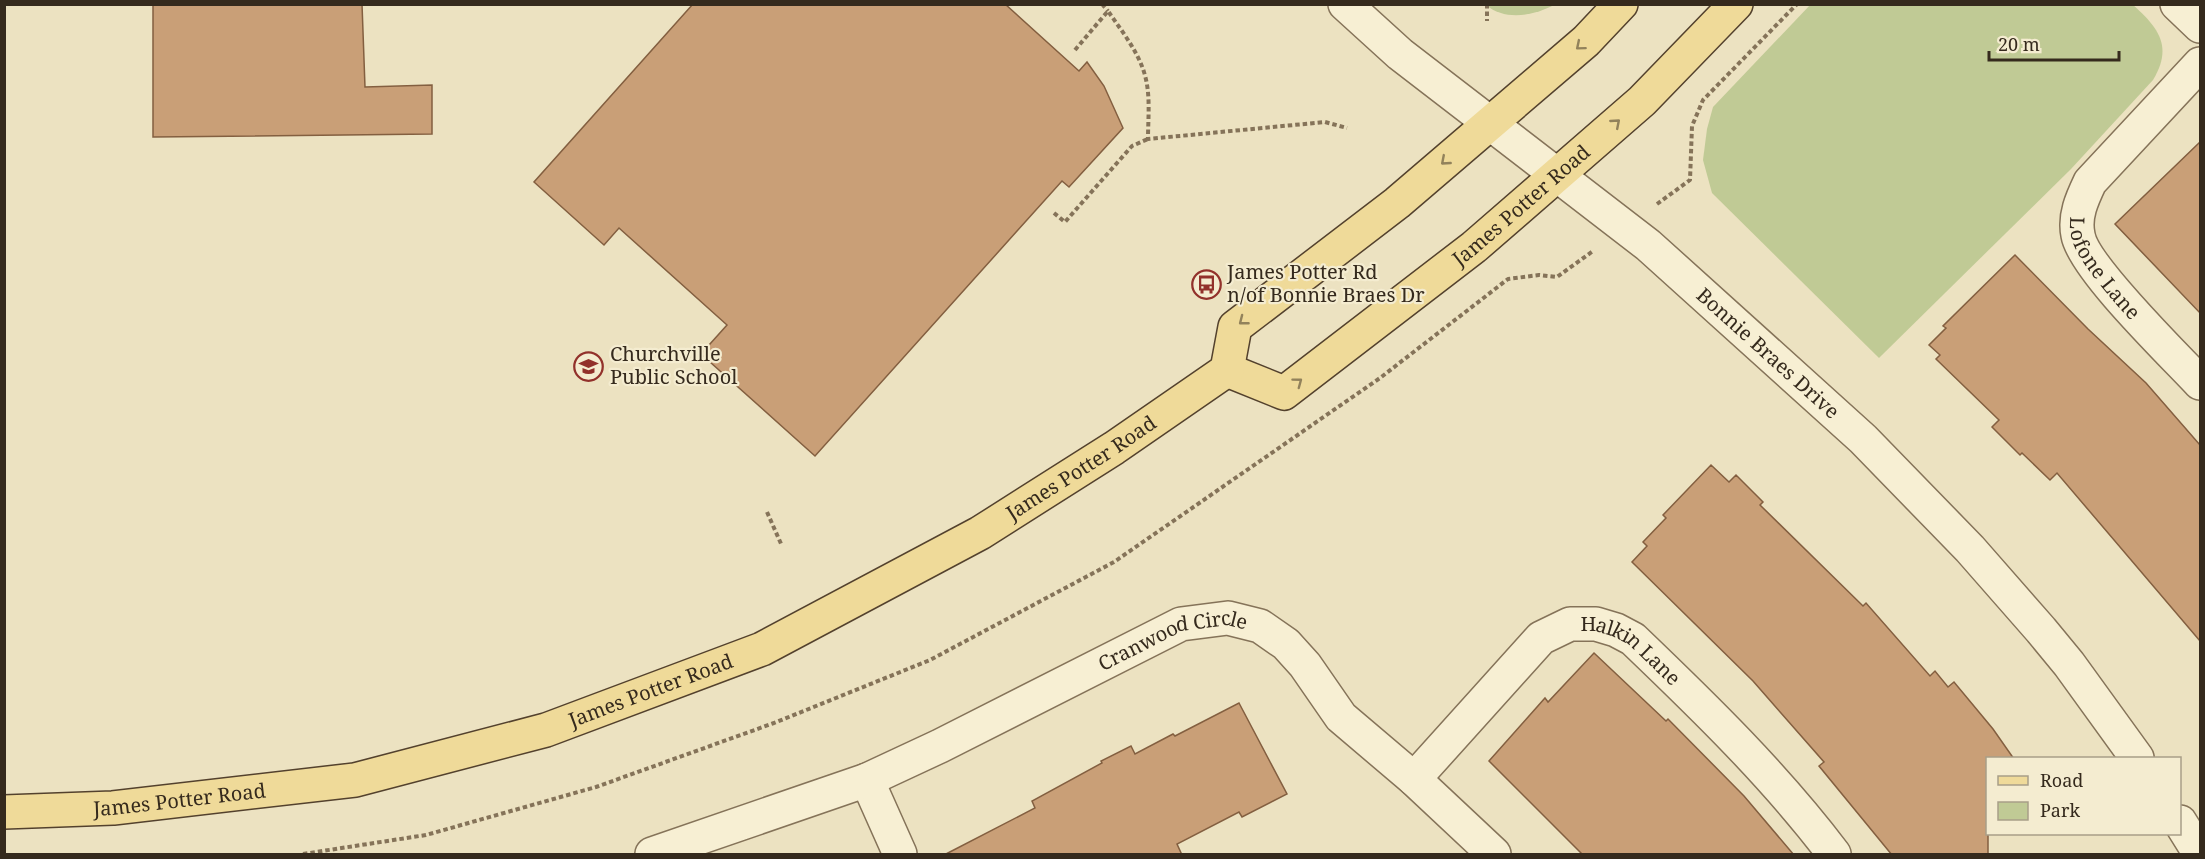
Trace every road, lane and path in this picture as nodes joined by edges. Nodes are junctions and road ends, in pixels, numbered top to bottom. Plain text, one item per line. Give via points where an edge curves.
1 (1102, 4) edge
2 (1345, 4) edge
3 (1487, 4) edge
4 (1621, 4) edge
5 (1736, 4) edge
6 (1797, 4) edge
7 (2177, 4) edge
8 (1108, 11) junction
9 (1487, 21) dead end
10 (2200, 26) edge
11 (1075, 50) dead end
12 (2200, 64) edge
13 (1490, 123) junction
14 (1347, 128) dead end
15 (1148, 139) junction
16 (1557, 175) junction
17 (1690, 180) dead end
18 (1054, 213) dead end
19 (1557, 278) dead end
20 (1227, 370) junction
21 (2200, 383) edge
22 (767, 512) dead end
23 (782, 546) dead end
24 (2136, 757) edge
25 (1413, 779) junction
26 (867, 780) junction
27 (4, 812) edge
28 (2181, 824) edge
29 (303, 855) edge
30 (652, 855) edge
31 (900, 855) edge
32 (1494, 855) edge
33 (1834, 855) edge
34 (2200, 855) edge

1 - 8 path
2 - 13 street, Bonnie Braes Drive via 1400,54
3 - 9 path
4 -> 13 main road via 1586,40
16 -> 5 main road, James Potter Road via 1642,100
6 - 17 path via 1703,100 1692,126
7 - 10 street
8 - 11 path
8 - 15 path via 1144,71 1149,98
12 - 21 street, Lofone Lane via 2090,182 2077,221 2078,237 2094,268
13 - 16 street, Bonnie Braes Drive
13 -> 20 main road via 1397,203 1235,327
14 - 15 path via 1325,122
15 - 18 path via 1132,146 1065,222
20 -> 16 main road, James Potter Road via 1284,393 1460,259
16 - 24 street, Bonnie Braes Drive via 1648,245 1863,439 1970,549 2041,630
19 - 29 path via 1539,275 1508,279 1380,378 1114,562 930,660 774,723 596,787 426,835
20 - 27 main road, James Potter Road via 980,533 825,616 762,649 546,730 355,780 112,808
22 - 23 path
25 - 26 street, Cranwood Circle via 1341,717 1286,644 1260,627 1228,618 1181,624
25 - 32 street, Cranwood Circle
25 - 33 street, Halkin Lane via 1541,638 1570,624 1596,624 1633,639 1718,721
26 - 30 street, Cranwood Circle
26 - 31 street
28 - 34 street

